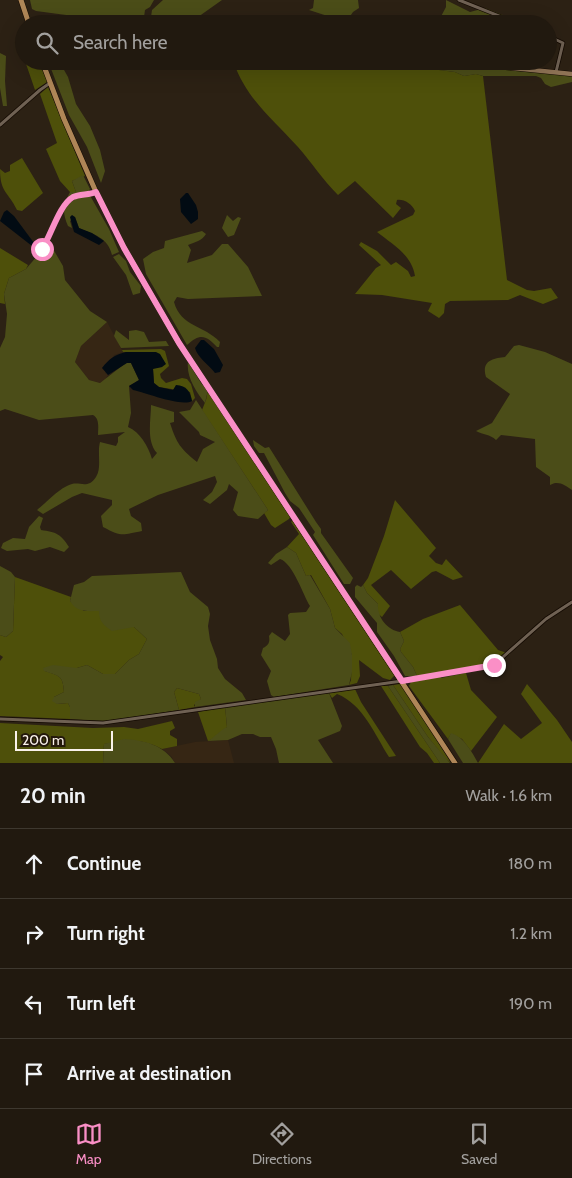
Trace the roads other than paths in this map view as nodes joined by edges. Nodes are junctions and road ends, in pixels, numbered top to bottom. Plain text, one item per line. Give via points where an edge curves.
1 (22, 0) edge
2 (459, 0) edge
3 (26, 15) edge
4 (496, 15) edge
5 (557, 40) edge
6 (557, 68) edge
7 (45, 70) edge
8 (536, 70) edge
9 (556, 72) joint
10 (572, 74) edge
11 (50, 83) junction
12 (0, 125) edge
13 (96, 192) junction
14 (42, 249) dead end
15 (572, 602) edge
16 (402, 681) junction
17 (0, 719) edge
18 (455, 763) edge

1 - 3 main road
2 - 4 street
5 - 6 street via 563,43
7 - 11 main road
8 - 9 main road
9 - 10 main road
11 - 12 street
11 - 13 main road
13 - 14 street via 69,200
13 - 16 main road via 179,343
15 - 16 street via 546,619 494,665
16 - 17 street via 103,723
16 - 18 main road

